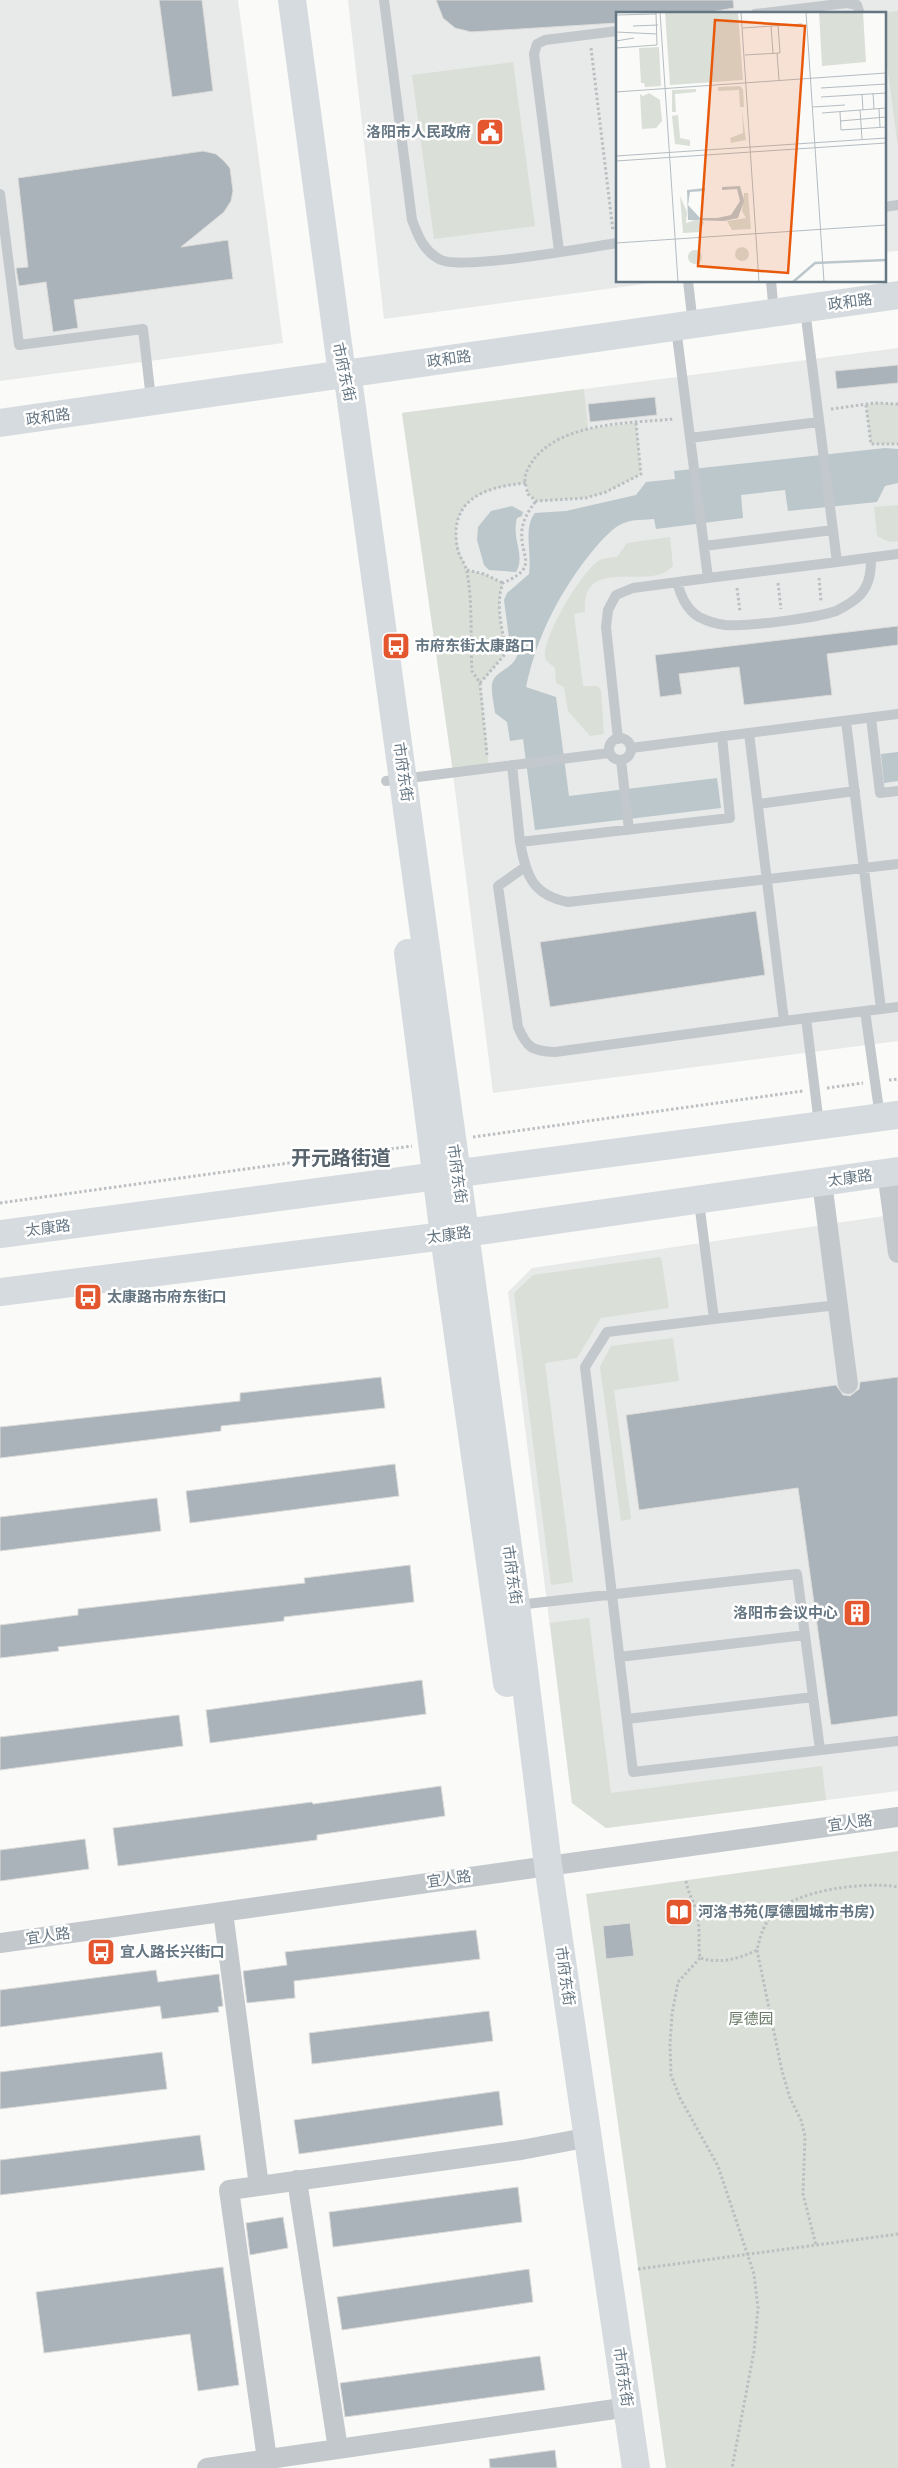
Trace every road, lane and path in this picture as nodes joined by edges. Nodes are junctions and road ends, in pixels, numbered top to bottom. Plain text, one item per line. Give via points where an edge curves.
1 (279, 0) edge
2 (292, 0) edge
3 (384, 0) edge
4 (773, 12) edge
5 (859, 12) edge
6 (616, 31) edge
7 (592, 59) dead end
8 (0, 194) edge
9 (615, 244) edge
10 (559, 251) junction
11 (688, 282) edge
12 (771, 282) edge
13 (898, 295) edge
14 (898, 310) edge
15 (774, 314) junction
16 (806, 316) junction
17 (682, 331) junction
18 (338, 381) junction
19 (151, 403) junction
20 (898, 404) edge
21 (866, 405) junction
22 (818, 410) junction
23 (687, 417) junction
24 (819, 422) junction
25 (0, 423) edge
26 (636, 423) junction
27 (0, 435) edge
28 (690, 438) junction
29 (898, 444) edge
30 (526, 483) junction
31 (536, 501) junction
32 (833, 530) junction
33 (704, 546) junction
34 (898, 554) edge
35 (870, 558) junction
36 (837, 562) junction
37 (467, 570) junction
38 (708, 578) junction
39 (677, 582) junction
40 (503, 583) junction
41 (778, 588) dead end
42 (737, 593) dead end
43 (782, 620) junction
44 (741, 624) junction
45 (480, 683) junction
46 (898, 714) edge
47 (870, 718) junction
48 (846, 721) junction
49 (749, 733) junction
50 (722, 736) junction
51 (618, 738) junction
52 (631, 748) junction
53 (609, 753) junction
54 (621, 760) junction
55 (517, 764) junction
56 (489, 768) junction
57 (395, 780) junction
58 (855, 791) junction
59 (898, 791) edge
60 (758, 804) junction
61 (629, 825) junction
62 (520, 842) junction
63 (898, 864) edge
64 (525, 868) junction
65 (864, 868) junction
66 (767, 880) junction
67 (898, 1007) edge
68 (881, 1009) junction
69 (866, 1011) junction
70 (806, 1018) junction
71 (784, 1021) junction
72 (889, 1117) edge
73 (820, 1127) junction
74 (892, 1172) edge
75 (447, 1176) junction
76 (822, 1182) junction
77 (698, 1200) junction
78 (0, 1234) edge
79 (455, 1234) junction
80 (898, 1252) edge
81 (0, 1292) edge
82 (838, 1305) junction
83 (714, 1319) junction
84 (848, 1384) dead end
85 (612, 1595) junction
86 (506, 1606) junction
87 (805, 1635) junction
88 (619, 1657) junction
89 (813, 1696) junction
90 (627, 1719) junction
91 (898, 1740) edge
92 (820, 1750) junction
93 (898, 1817) edge
94 (898, 1830) edge
95 (541, 1872) junction
96 (686, 1881) dead end
97 (898, 1887) edge
98 (224, 1917) junction
99 (0, 1943) edge
100 (757, 1950) junction
101 (0, 1953) edge
102 (700, 1958) junction
103 (574, 2140) junction
104 (296, 2180) junction
105 (258, 2186) junction
106 (898, 2234) edge
107 (816, 2245) junction
108 (748, 2254) junction
109 (638, 2269) dead end
110 (615, 2409) junction
111 (338, 2449) junction
112 (267, 2459) junction
113 (294, 2462) edge
114 (207, 2468) edge
115 (623, 2468) edge
116 (636, 2468) edge
117 (732, 2468) edge

1 - 18 street, 市府东街
2 - 18 street, 市府东街
3 - 10 lane via 412,220 422,245 441,260 469,264
4 - 5 lane via 847,3 857,5
6 - 10 lane via 545,40 536,44 534,54
7 - 9 path
8 - 19 lane via 19,344 143,329
9 - 10 lane
11 - 17 lane
12 - 15 lane
13 - 16 street, 政和路
14 - 16 street, 政和路
15 - 16 street, 政和路
15 - 17 street, 政和路
16 - 17 street, 政和路
16 - 22 lane
17 - 18 street, 政和路
17 - 23 lane
18 - 19 street, 政和路
18 - 27 street, 政和路
18 - 57 street, 市府东街
19 - 25 street, 政和路
20 - 21 path
21 - 22 path
21 - 29 path via 870,444
22 - 24 lane
23 - 26 path
23 - 28 lane
24 - 28 lane
24 - 32 lane
26 - 30 path via 596,427 549,443 529,466
26 - 31 path via 641,474 586,498
28 - 33 lane
30 - 31 path via 528,494
30 - 37 path via 496,486 483,491 468,501 460,512 456,533 458,552
31 - 40 path via 527,512 522,530 525,566 521,574
32 - 33 lane
32 - 36 lane
33 - 38 lane
34 - 35 lane
35 - 36 lane
35 - 43 lane via 868,583 852,602 823,614
36 - 38 lane
37 - 40 path
37 - 45 path via 472,671
38 - 39 lane
39 - 44 lane via 682,600 699,616 726,625
39 - 51 lane via 633,588 616,595 608,610 606,627
40 - 45 path via 500,602 507,652
41 - 43 path
42 - 44 path
43 - 44 lane
45 - 56 path
46 - 47 lane
47 - 48 lane
47 - 59 lane via 880,793
48 - 49 lane
48 - 58 lane
49 - 50 lane
49 - 60 lane
50 - 52 lane
50 - 61 lane via 730,818
51 - 52 lane via 625,739
51 - 53 lane via 611,742
52 - 54 lane via 630,755
53 - 54 lane via 614,759
53 - 55 lane
54 - 61 lane
55 - 56 lane
55 - 62 lane
56 - 57 lane
57 - 75 street, 市府东街
58 - 60 lane
58 - 65 lane
60 - 66 lane
61 - 62 lane
62 - 64 lane
63 - 65 lane
64 - 66 lane via 537,888 551,898 568,902
64 - 71 lane via 498,886 518,1027 525,1043 538,1051 555,1052
65 - 66 lane
65 - 68 lane
66 - 71 lane
67 - 68 lane
68 - 69 lane
69 - 70 lane
69 - 72 lane
70 - 71 lane
70 - 73 lane
72 - 73 street, 太康路
73 - 75 street, 太康路
74 - 76 street, 太康路
74 - 80 street
75 - 78 street, 太康路
75 - 79 street, 市府东街
76 - 77 street, 太康路
76 - 82 street
77 - 79 street, 太康路
77 - 83 lane
79 - 81 street, 太康路
79 - 86 street, 市府东街
82 - 83 lane
82 - 84 street
83 - 85 lane via 607,1332 585,1367
85 - 86 lane
85 - 87 lane via 797,1574
85 - 88 lane
86 - 95 street, 市府东街
87 - 88 lane
87 - 89 lane
88 - 90 lane
89 - 90 lane
89 - 92 lane
90 - 92 lane via 633,1772
91 - 92 lane
93 - 95 street, 宜人路
94 - 95 street, 宜人路
95 - 98 street, 宜人路
95 - 103 street, 市府东街
95 - 116 street, 市府东街
96 - 102 path via 698,1919
97 - 100 path via 852,1888 789,1902 773,1915 761,1933
98 - 99 street, 宜人路
98 - 101 street, 宜人路
98 - 105 street
100 - 102 path via 742,1957 713,1962
100 - 107 path via 782,2071 805,2136 803,2194
102 - 108 path via 678,1982 672,2014 671,2074 680,2098 718,2166
103 - 104 street
103 - 110 street, 市府东街
104 - 105 street
104 - 111 street
105 - 112 street via 229,2190
106 - 107 path
107 - 108 path
108 - 109 path
108 - 117 path via 758,2308 754,2351
110 - 111 street
110 - 115 street, 市府东街
111 - 113 street
112 - 113 street
112 - 114 street

